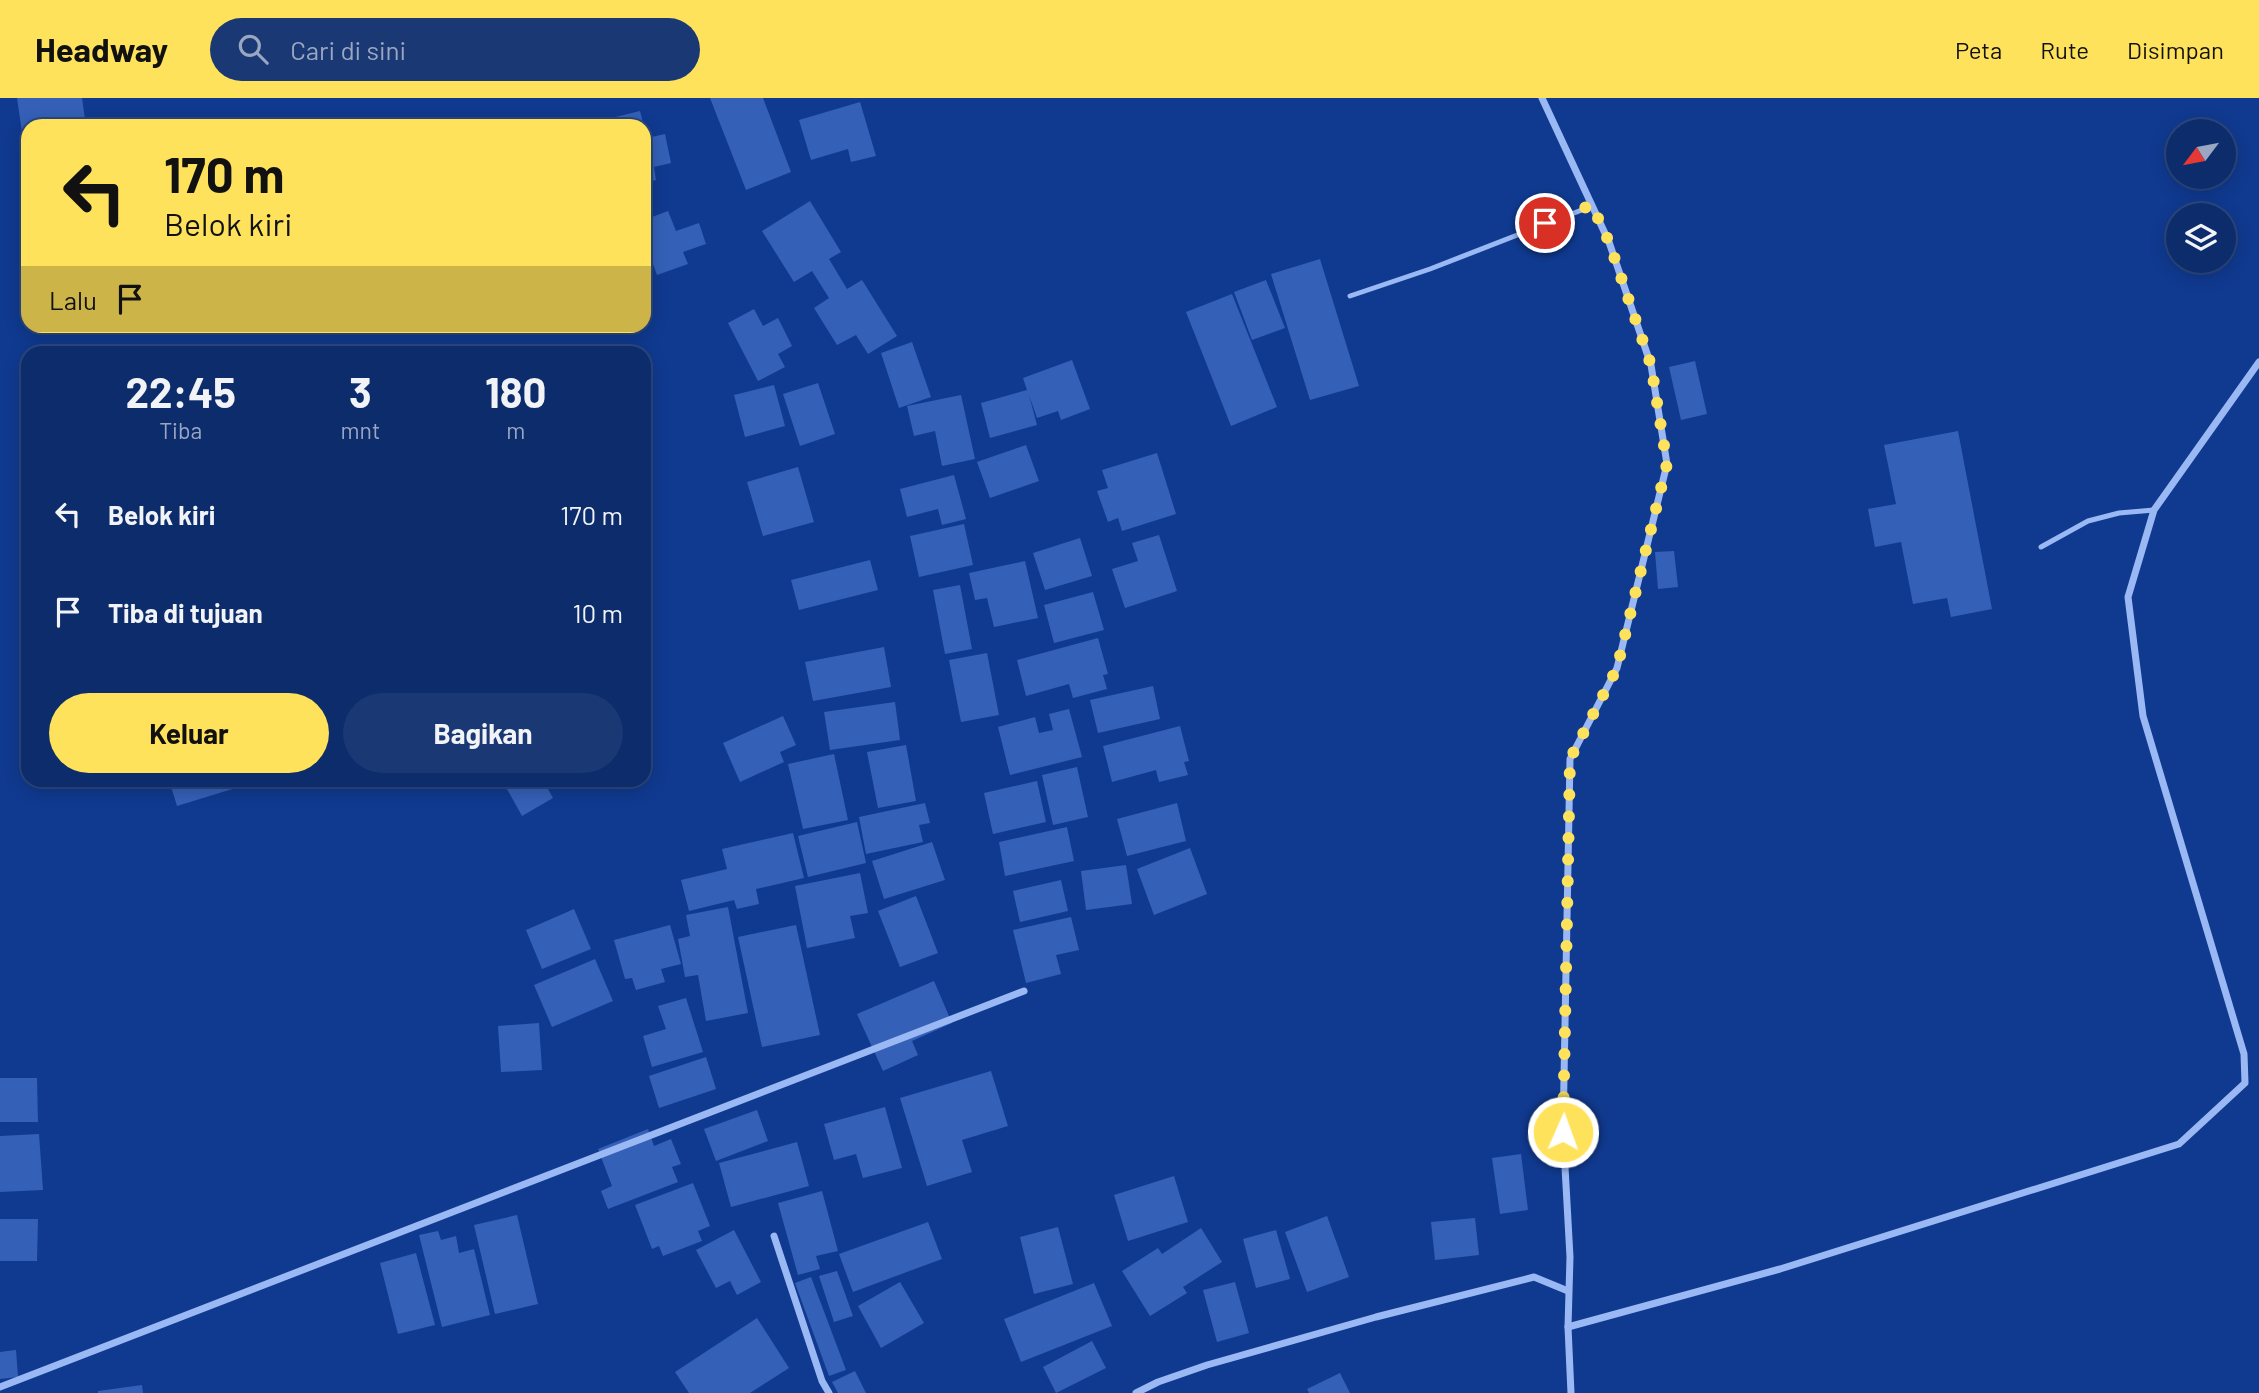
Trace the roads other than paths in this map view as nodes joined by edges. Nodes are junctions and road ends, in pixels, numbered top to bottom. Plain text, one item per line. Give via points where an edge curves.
1 (1542, 98) edge
2 (1592, 205) junction
3 (1350, 296) dead end
4 (2259, 362) edge
5 (2154, 510) junction
6 (2041, 547) dead end
7 (1024, 991) dead end
8 (774, 1236) dead end
9 (1568, 1291) junction
10 (1568, 1327) junction
11 (0, 1387) edge
12 (829, 1393) edge
13 (1136, 1393) edge
14 (1571, 1393) edge

1 - 2 street
2 - 3 lane
2 - 9 street via 1651,365 1667,464 1617,668 1570,759 1563,1132
4 - 5 street
5 - 6 lane via 2088,521
5 - 10 street via 2128,597 2143,716 2244,1054 2245,1083 2179,1144 1780,1269
7 - 11 street
8 - 12 street
9 - 10 street
9 - 13 street via 1534,1277 1207,1365
10 - 14 street

